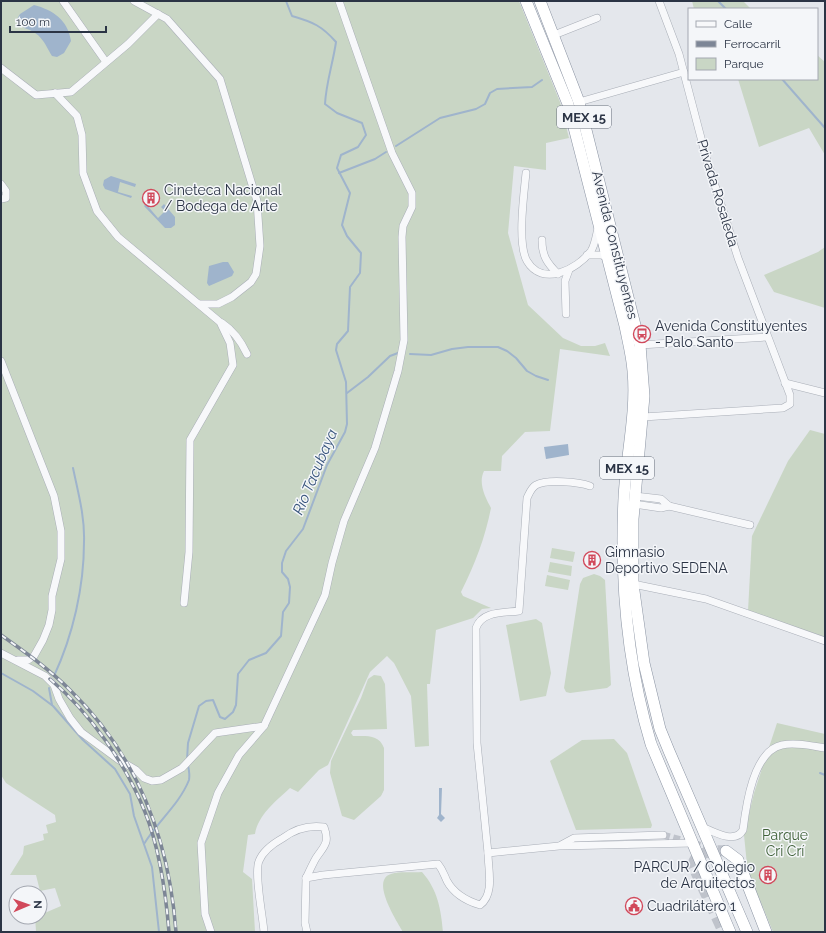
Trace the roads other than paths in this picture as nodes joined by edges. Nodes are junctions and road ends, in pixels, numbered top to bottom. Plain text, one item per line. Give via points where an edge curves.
1 (63, 1) edge
2 (134, 1) edge
3 (339, 1) edge
4 (526, 1) edge
5 (540, 1) edge
6 (659, 1) edge
7 (158, 14) junction
8 (596, 18) dead end
9 (554, 35) junction
10 (106, 62) junction
11 (1, 68) edge
12 (684, 72) junction
13 (55, 93) junction
14 (579, 102) junction
15 (526, 173) dead end
16 (1, 184) edge
17 (1, 199) edge
18 (599, 226) junction
19 (542, 240) dead end
20 (587, 255) junction
21 (607, 257) junction
22 (569, 270) junction
23 (558, 274) junction
24 (199, 304) junction
25 (566, 314) dead end
26 (220, 322) junction
27 (767, 337) junction
28 (640, 345) junction
29 (247, 354) dead end
30 (1, 361) edge
31 (785, 383) junction
32 (825, 394) edge
33 (644, 417) junction
34 (590, 486) dead end
35 (634, 500) junction
36 (750, 525) dead end
37 (633, 584) junction
38 (184, 604) dead end
39 (825, 641) edge
40 (1, 653) edge
41 (15, 660) junction
42 (264, 726) junction
43 (825, 748) edge
44 (700, 826) junction
45 (663, 835) tunnel mouth
46 (693, 843) junction
47 (559, 846) junction
48 (726, 851) tunnel mouth
49 (488, 852) junction
50 (306, 878) junction
51 (742, 919) junction
52 (724, 930) edge
53 (211, 932) edge
54 (264, 932) edge
55 (308, 932) edge
56 (747, 932) edge
57 (752, 932) edge
58 (766, 932) edge

1 - 10 street
2 - 7 street
3 - 42 street via 392,153 412,193 412,206 403,226 402,237 404,340 398,371 375,448 344,521 325,595
4 - 18 highway, Avenida Constituyentes / MEX 15 via 568,104
5 - 9 highway, Avenida Constituyentes / MEX 15
6 - 12 street, Privada Rosaleda
7 - 10 street
7 - 24 street via 167,20 220,78 257,202 260,246 256,274 251,282 232,297 218,304
8 - 9 street
9 - 14 highway, Avenida Constituyentes / MEX 15
10 - 13 street via 71,92
11 - 13 street via 36,95
12 - 14 street
12 - 27 street, Privada Rosaleda via 706,157 738,258
13 - 24 street via 77,116 82,135 83,173 97,211 118,237
14 - 28 highway, Avenida Constituyentes / MEX 15
15 - 23 street via 523,199 524,253 527,261 536,270
16 - 17 street via 7,195
18 - 20 street via 593,246
18 - 21 highway, Avenida Constituyentes / MEX 15
19 - 23 street via 545,260
20 - 21 street
20 - 22 street
21 - 46 highway, Avenida Constituyentes / MEX 15 via 625,326 633,372 633,403 622,537 624,596 630,644 651,744
22 - 23 street
22 - 25 street via 565,281
24 - 26 street
26 - 29 street via 231,329
26 - 38 street via 230,343 233,365 190,440 189,552
27 - 28 street
27 - 31 street, Privada Rosaleda
28 - 33 highway, Avenida Constituyentes / MEX 15
30 - 41 street via 54,496 60,531 61,560 43,640 34,656 28,660
31 - 32 street
31 - 33 street, Privada Rosaleda via 790,395 790,404 783,408
33 - 35 highway, Avenida Constituyentes / MEX 15
34 - 49 street via 582,483 554,482 538,484 531,489 527,498 519,611 485,615 479,620 476,628 477,744
35 - 36 street via 661,508 669,506
35 - 37 highway, Avenida Constituyentes / MEX 15
37 - 39 street via 706,599
37 - 44 highway, Avenida Constituyentes / MEX 15 via 644,663 660,729
40 - 41 street
41 - 42 street via 49,678 61,704 77,728 144,778 152,781 158,781 182,768 215,733
42 - 53 street via 239,754 222,787 201,843 205,914
43 - 44 street via 799,744 781,745 764,756 755,774 742,830 738,836 730,838
44 - 51 highway, Avenida Constituyentes / MEX 15
45 - 47 street via 574,838
46 - 47 street
46 - 52 highway, Avenida Constituyentes / MEX 15
47 - 49 street
48 - 58 highway via 738,860
49 - 50 street via 489,893 487,900 480,905 466,901 448,882 438,864 323,874
50 - 54 street via 325,846 324,827 295,830 270,846 259,861 258,876
50 - 55 street via 305,923
51 - 56 highway, Avenida Constituyentes / MEX 15
51 - 57 highway

